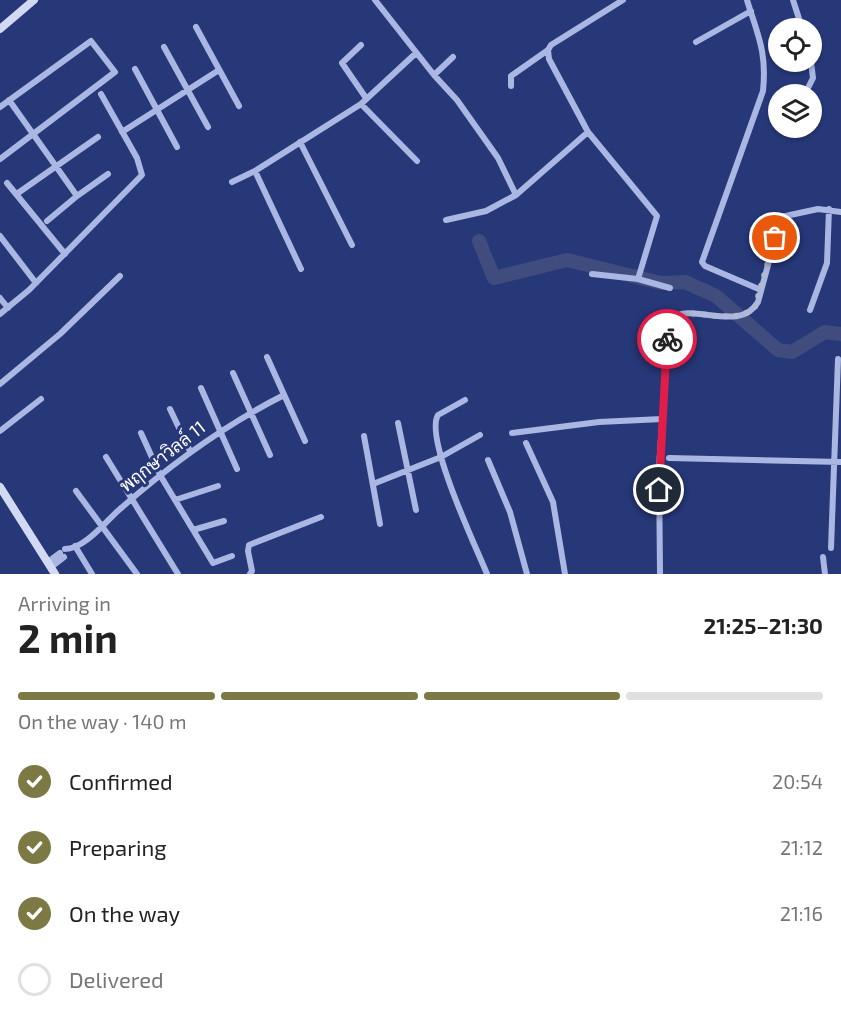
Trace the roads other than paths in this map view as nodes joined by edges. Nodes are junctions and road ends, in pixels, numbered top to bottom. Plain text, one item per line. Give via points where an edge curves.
1 (34, 0) edge
2 (375, 0) edge
3 (623, 0) edge
4 (747, 0) edge
5 (794, 0) edge
6 (751, 12) junction
7 (799, 18) edge
8 (196, 27) dead end
9 (0, 29) edge
10 (696, 42) dead end
11 (361, 45) dead end
12 (164, 47) dead end
13 (548, 50) junction
14 (417, 53) junction
15 (453, 57) dead end
16 (135, 69) dead end
17 (219, 70) junction
18 (434, 75) junction
19 (511, 86) dead end
20 (188, 90) junction
21 (101, 94) dead end
22 (9, 100) junction
23 (363, 101) junction
24 (239, 106) dead end
25 (0, 107) edge
26 (156, 110) junction
27 (208, 127) dead end
28 (122, 132) junction
29 (588, 132) junction
30 (34, 136) junction
31 (98, 137) dead end
32 (300, 142) junction
33 (177, 147) dead end
34 (0, 159) edge
35 (417, 161) dead end
36 (56, 166) junction
37 (255, 171) junction
38 (108, 174) dead end
39 (232, 182) dead end
40 (7, 183) dead end
41 (18, 193) dead end
42 (516, 195) junction
43 (77, 196) junction
44 (829, 209) junction
45 (841, 212) edge
46 (446, 220) dead end
47 (47, 221) dead end
48 (0, 236) edge
49 (352, 245) dead end
50 (65, 254) junction
51 (301, 269) dead end
52 (592, 274) dead end
53 (120, 276) dead end
54 (639, 276) junction
55 (36, 283) junction
56 (670, 288) dead end
57 (761, 291) junction
58 (0, 298) edge
59 (8, 308) junction
60 (810, 310) dead end
61 (0, 314) edge
62 (267, 357) dead end
63 (838, 359) dead end
64 (233, 374) dead end
65 (0, 384) edge
66 (201, 388) dead end
67 (284, 395) junction
68 (41, 399) dead end
69 (465, 400) dead end
70 (170, 410) dead end
71 (251, 412) junction
72 (662, 419) junction
73 (398, 423) dead end
74 (0, 431) edge
75 (219, 431) junction
76 (141, 433) dead end
77 (512, 433) dead end
78 (480, 435) dead end
79 (364, 436) dead end
80 (305, 441) dead end
81 (526, 443) dead end
82 (190, 451) junction
83 (270, 455) dead end
84 (106, 457) dead end
85 (441, 457) junction
86 (669, 458) dead end
87 (488, 460) dead end
88 (838, 462) edge
89 (237, 469) dead end
90 (407, 470) junction
91 (159, 475) junction
92 (373, 484) junction
93 (218, 486) dead end
94 (0, 487) edge
95 (76, 492) dead end
96 (132, 499) junction
97 (175, 500) junction
98 (416, 510) dead end
99 (321, 517) dead end
100 (224, 521) dead end
101 (380, 524) dead end
102 (103, 525) junction
103 (193, 530) junction
104 (831, 548) dead end
105 (67, 552) junction
106 (232, 556) dead end
107 (823, 557) dead end
108 (51, 568) edge
109 (93, 574) edge
110 (137, 574) edge
111 (178, 574) edge
112 (250, 574) edge
113 (487, 574) edge
114 (527, 574) edge
115 (565, 574) edge
116 (660, 574) edge
117 (825, 574) edge

1 - 9 street
2 - 14 street
3 - 13 street
4 - 6 street
5 - 7 street
6 - 10 street
6 - 57 street via 762,42 763,91 702,259 705,266
8 - 17 street
11 - 23 street via 342,63
12 - 20 street
13 - 19 street via 511,76
13 - 29 street via 549,59
14 - 18 street
14 - 23 street
15 - 18 street
16 - 26 street
17 - 20 street
17 - 24 street
18 - 42 street via 498,158
20 - 26 street
20 - 27 street
21 - 28 street
22 - 25 street
22 - 30 street
22 - 30 street via 91,41 115,72
23 - 32 street
23 - 35 street
26 - 28 street
26 - 33 street
28 - 50 street via 137,158 141,175
29 - 42 street
29 - 54 street via 657,212
30 - 34 street
30 - 36 street
31 - 36 street
32 - 37 street
32 - 49 street
36 - 41 street
36 - 43 street
37 - 39 street
37 - 51 street
38 - 43 street
40 - 50 street
42 - 46 street via 486,211
43 - 47 street
44 - 45 street
44 - 57 street via 781,217
44 - 60 street via 827,263
48 - 55 street
50 - 55 street
52 - 54 street
53 - 65 street
54 - 56 street
55 - 59 street
57 - 72 street via 751,310 733,317 680,314 672,319
58 - 59 street
59 - 61 street
62 - 67 street
63 - 88 street
64 - 71 street
66 - 75 street
67 - 71 street, พฤกษาวิลล์ 11
67 - 80 street
68 - 74 street
69 - 85 street via 436,418
70 - 82 street
71 - 75 street, พฤกษาวิลล์ 11
71 - 83 street
72 - 77 street
72 - 116 street
73 - 90 street
75 - 82 street, พฤกษาวิลล์ 11
75 - 89 street
76 - 91 street
78 - 85 street
79 - 92 street
81 - 115 street via 553,502
82 - 91 street, พฤกษาวิลล์ 11
84 - 96 street
85 - 90 street
85 - 113 street
86 - 88 street
87 - 114 street via 510,512
88 - 104 street
90 - 92 street
90 - 98 street
91 - 96 street, พฤกษาวิลล์ 11
91 - 97 street
92 - 101 street
93 - 97 street
94 - 108 street
95 - 102 street
96 - 102 street, พฤกษาวิลล์ 11
96 - 111 street
97 - 103 street
99 - 112 street via 249,545
100 - 103 street
102 - 105 street, พฤกษาวิลล์ 11
102 - 110 street
103 - 106 street via 215,565
105 - 108 street, พฤกษาวิลล์ 11
105 - 109 street
107 - 117 street

